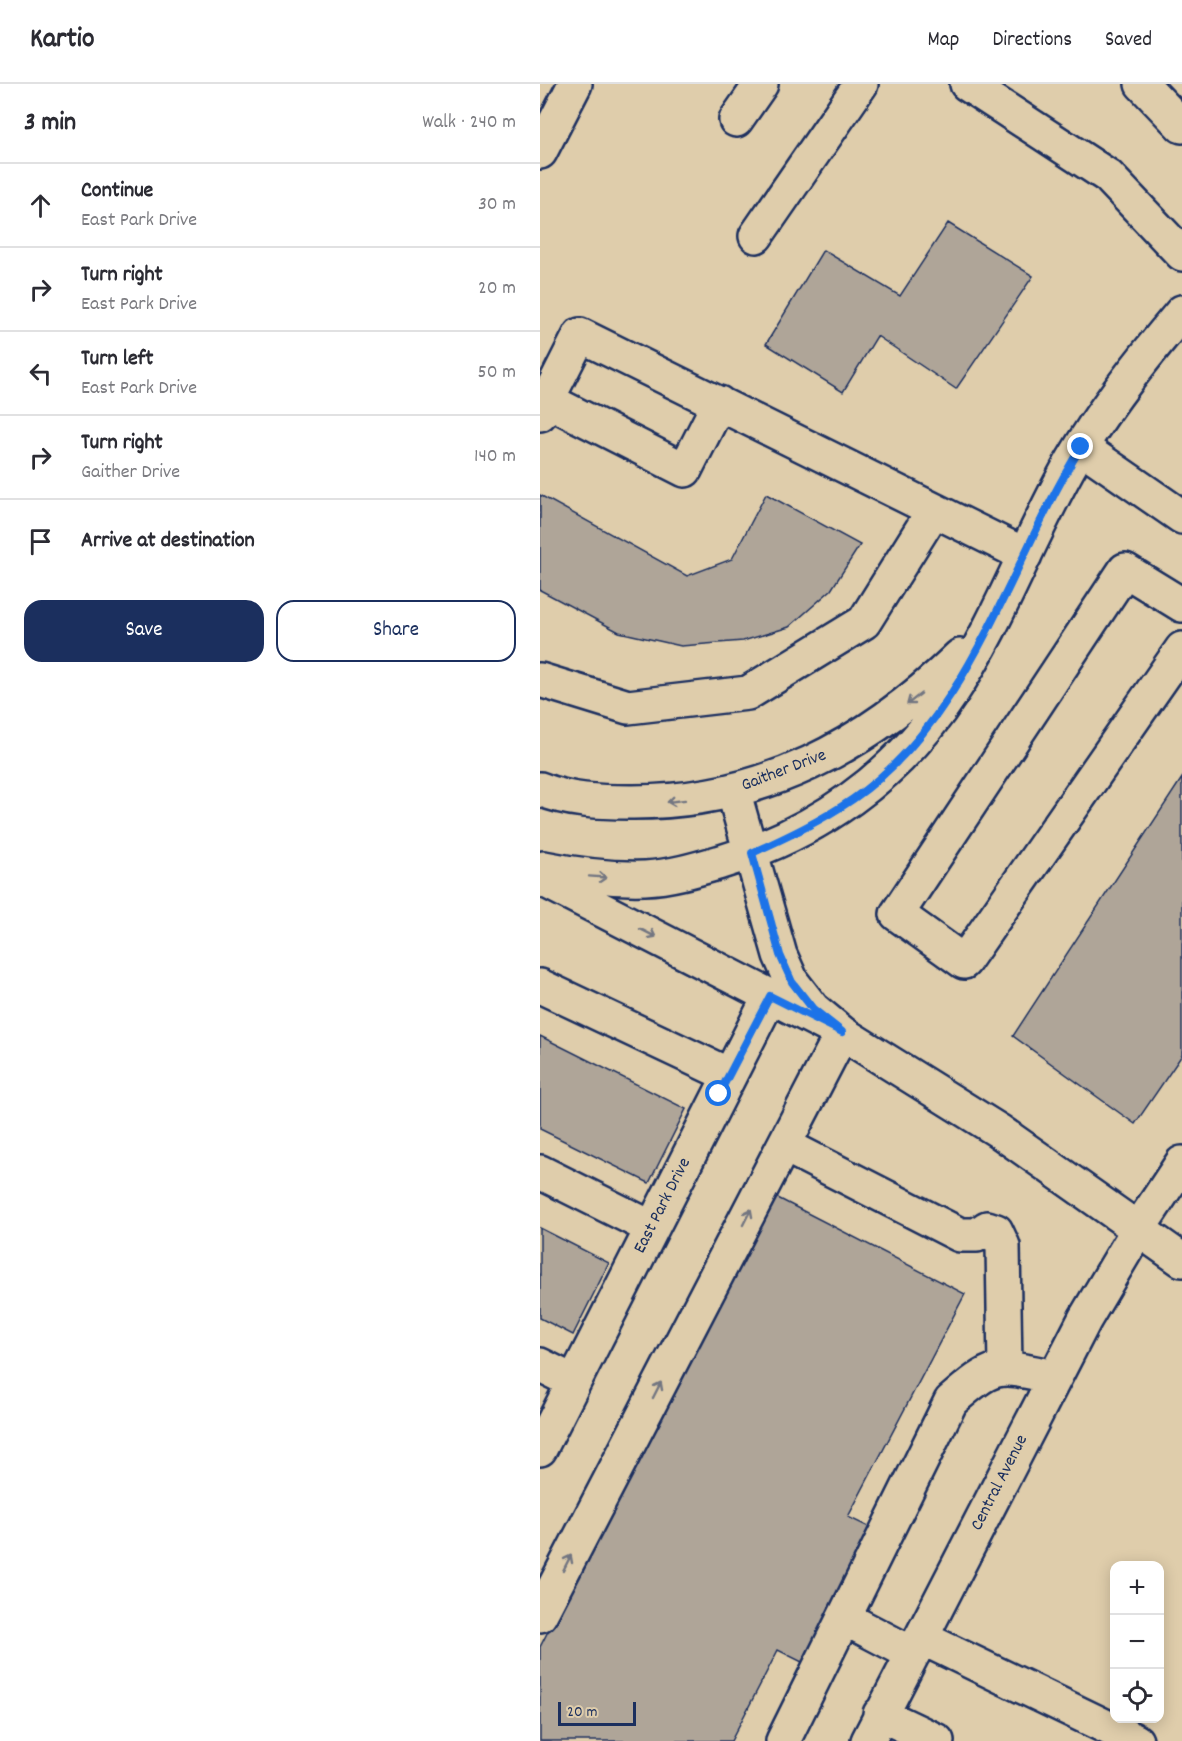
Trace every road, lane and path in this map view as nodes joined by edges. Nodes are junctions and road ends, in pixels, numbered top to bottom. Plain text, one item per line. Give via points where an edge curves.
1 (575, 84) edge
2 (761, 84) edge
3 (861, 84) edge
4 (967, 84) edge
5 (1142, 84) edge
6 (736, 120) dead end
7 (1182, 126) edge
8 (540, 152) edge
9 (756, 236) dead end
10 (1182, 254) edge
11 (1182, 312) edge
12 (719, 403) junction
13 (543, 407) edge
14 (1081, 447) junction
15 (934, 510) junction
16 (1182, 517) edge
17 (1025, 555) junction
18 (1182, 605) edge
19 (987, 630) junction
20 (1182, 650) edge
21 (540, 680) edge
22 (540, 789) edge
23 (733, 790) junction
24 (752, 853) junction
25 (540, 868) edge
26 (540, 878) edge
27 (540, 986) edge
28 (770, 996) junction
29 (842, 1032) junction
30 (729, 1076) junction
31 (784, 1145) junction
32 (1182, 1164) edge
33 (540, 1172) edge
34 (652, 1228) junction
35 (1138, 1228) junction
36 (1182, 1260) edge
37 (540, 1365) edge
38 (1005, 1367) junction
39 (1054, 1377) junction
40 (574, 1382) junction
41 (540, 1449) edge
42 (540, 1615) edge
43 (844, 1618) junction
44 (917, 1646) junction
45 (874, 1728) edge
46 (783, 1741) edge
47 (937, 1741) edge
48 (1136, 1741) edge

1 - 8 street
2 - 6 street
3 - 9 street
4 - 10 street via 1108,176
5 - 7 street
11 - 14 street, Gaither Drive via 1126,378
12 - 13 street via 685,470
12 - 13 street via 580,335
12 - 15 street
14 - 16 street
14 - 17 street, Gaither Drive
15 - 17 street
15 - 21 street via 864,622 748,693 628,707
17 - 19 street, Gaither Drive
18 - 20 street via 1125,570 897,914 964,962
19 -> 23 street, Gaither Drive via 919,696 880,725 840,750
19 - 24 street, Gaither Drive via 929,725 879,777 830,814
23 -> 22 street, Gaither Drive via 662,802 583,800
23 - 24 street
25 -> 24 street, Gaither Drive via 596,878 647,878 695,870
24 - 29 street via 780,955 792,982 813,1009
26 -> 28 street
27 - 30 street
28 - 29 street
28 - 30 street, East Park Drive
29 - 31 street
29 - 35 street via 999,1131
30 - 34 street, East Park Drive
31 - 38 street via 960,1235 976,1235 987,1228 996,1231 1003,1246
42 -> 31 street
32 - 35 street, Central Avenue
33 - 34 street
34 - 40 street, East Park Drive
35 - 36 street
35 - 39 street, Central Avenue
37 - 40 street
38 - 39 street
38 - 43 street via 980,1376 951,1401
39 - 44 street, Central Avenue
40 - 41 street, East Park Drive
43 - 44 street
43 - 46 street
44 - 45 street, Central Avenue
44 - 48 street
45 - 47 street

